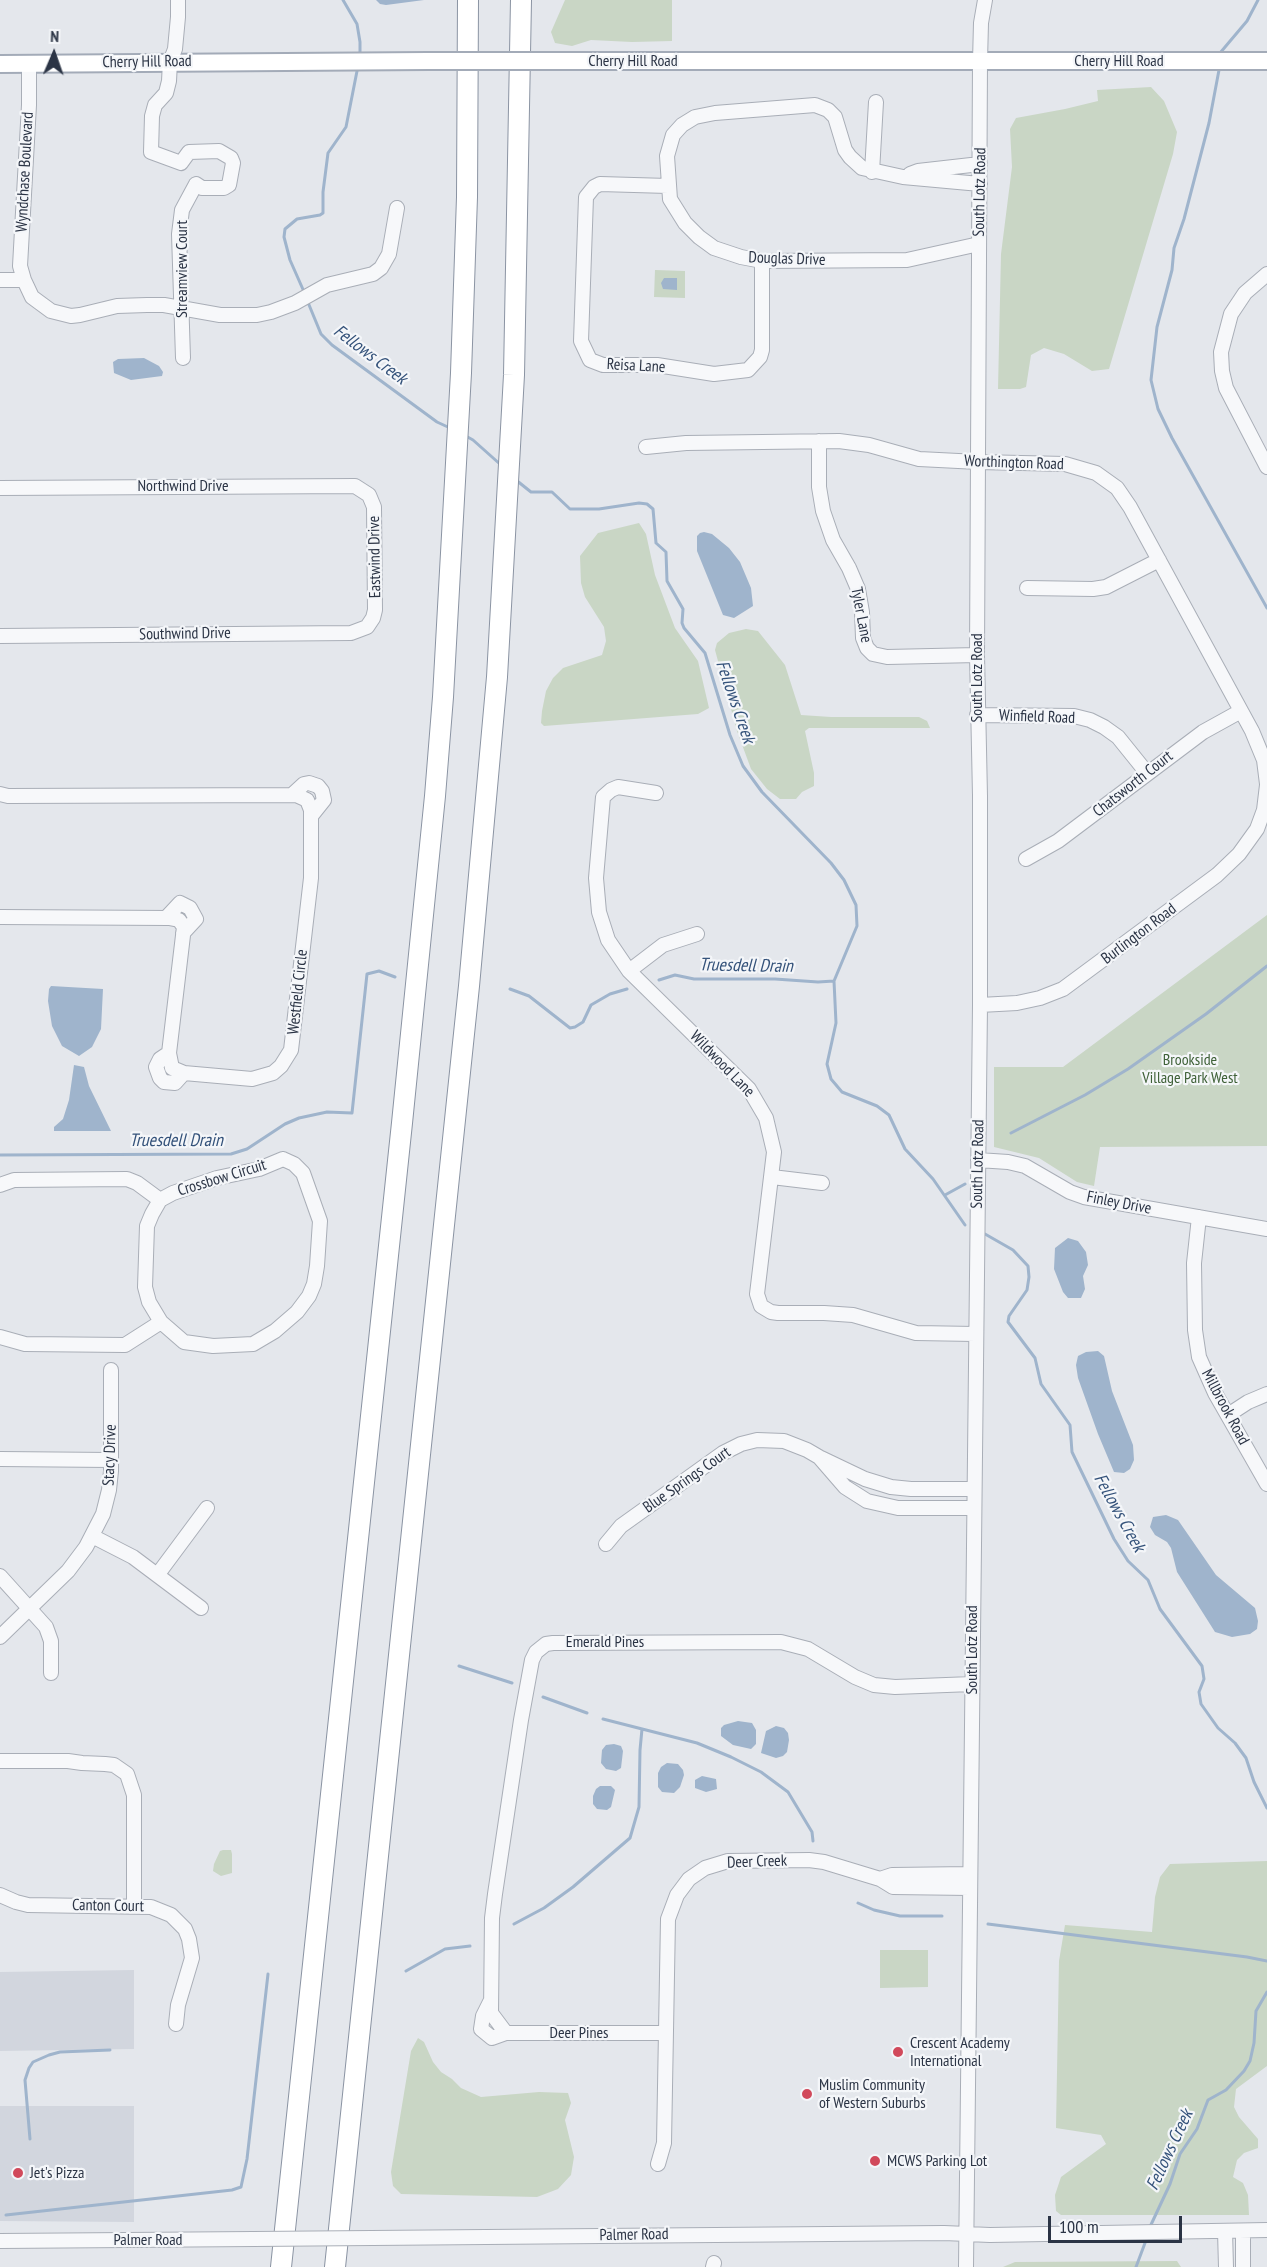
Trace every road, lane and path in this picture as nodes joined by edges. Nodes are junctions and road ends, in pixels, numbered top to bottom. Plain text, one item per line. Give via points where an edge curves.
1 (178, 0) edge
2 (468, 0) edge
3 (521, 0) edge
4 (985, 0) edge
5 (980, 61) junction
6 (1267, 61) edge
7 (170, 62) junction
8 (29, 63) junction
9 (0, 64) edge
10 (876, 102) dead end
11 (181, 163) junction
12 (980, 164) junction
13 (872, 172) junction
14 (903, 177) junction
15 (196, 184) junction
16 (980, 184) junction
17 (668, 186) junction
18 (397, 208) dead end
19 (979, 244) junction
20 (762, 261) junction
21 (1267, 274) edge
22 (0, 280) edge
23 (24, 280) junction
24 (182, 309) junction
25 (183, 358) dead end
26 (819, 441) junction
27 (646, 447) dead end
28 (978, 462) junction
29 (1267, 467) edge
30 (0, 488) edge
31 (365, 491) joint
32 (1159, 560) junction
33 (1027, 588) dead end
34 (369, 625) joint
35 (0, 636) edge
36 (977, 655) junction
37 (1241, 711) junction
38 (977, 715) junction
39 (1147, 773) junction
40 (1267, 784) edge
41 (1, 793) edge
42 (656, 793) dead end
43 (1264, 810) joint
44 (1026, 859) dead end
45 (0, 917) edge
46 (697, 934) dead end
47 (629, 971) junction
48 (980, 1005) junction
49 (978, 1160) junction
50 (772, 1177) junction
51 (822, 1183) dead end
52 (0, 1185) edge
53 (160, 1200) junction
54 (1199, 1217) junction
55 (1267, 1229) edge
56 (161, 1322) junction
57 (975, 1334) junction
58 (0, 1337) edge
59 (111, 1370) dead end
60 (1267, 1394) edge
61 (1228, 1414) junction
62 (819, 1457) junction
63 (0, 1459) edge
64 (111, 1460) junction
65 (882, 1484) junction
66 (1267, 1484) edge
67 (973, 1489) junction
68 (877, 1504) junction
69 (207, 1508) dead end
70 (973, 1508) junction
71 (92, 1536) junction
72 (606, 1544) dead end
73 (158, 1574) junction
74 (0, 1576) edge
75 (30, 1608) junction
76 (201, 1608) dead end
77 (0, 1637) edge
78 (51, 1673) dead end
79 (972, 1684) junction
80 (0, 1761) edge
81 (970, 1881) junction
82 (0, 1894) edge
83 (134, 1906) junction
84 (176, 2024) dead end
85 (501, 2028) joint
86 (666, 2033) junction
87 (657, 2164) dead end
88 (1267, 2230) edge
89 (1225, 2231) junction
90 (1243, 2231) junction
91 (967, 2234) junction
92 (0, 2241) edge
93 (281, 2267) edge
94 (335, 2267) edge
95 (966, 2267) edge
96 (1226, 2267) edge
97 (1243, 2267) edge

1 - 7 street via 175,49
2 - 93 highway via 465,273 443,697 421,941
3 - 94 highway via 519,205 497,677 470,974
4 - 5 street, South Lotz Road
5 - 6 main road, Cherry Hill Road
5 - 7 main road, Cherry Hill Road, bridge
5 - 12 street, South Lotz Road
7 - 8 main road, Cherry Hill Road
7 - 11 street via 166,93 155,105 152,116 151,152
8 - 9 main road, Cherry Hill Road
8 - 23 street, Wyndchase Boulevard via 20,251
10 - 13 street
11 - 15 street
11 - 15 street via 189,152 219,151 231,158 231,183 226,188 202,188
12 - 14 street, Douglas Drive via 918,171
12 - 16 street, South Lotz Road
13 - 14 street, Douglas Drive
13 - 17 street, Douglas Drive via 850,157 832,114 810,105 708,114 689,120 670,141
14 - 16 street, Douglas Drive
15 - 24 street, Streamview Court via 184,204 180,222
16 - 19 street, South Lotz Road
17 - 20 street, Douglas Drive via 673,205 699,237 722,252
17 - 20 street, Reisa Lane via 600,184 586,197 581,341 590,360 603,365 657,365 714,374 748,369 762,350
18 - 24 street, Wyndchase Boulevard via 389,254 373,274 327,285 295,303 257,315
19 - 20 street, Douglas Drive via 907,260
19 - 28 street, South Lotz Road
21 - 29 street via 1237,303 1222,344 1226,388
22 - 23 street
23 - 24 street, Wyndchase Boulevard via 32,297 51,311 71,316 128,306
24 - 25 street, Streamview Court
26 - 27 street, Worthington Road
26 - 28 street, Worthington Road via 854,442 919,459
26 - 36 street, Tyler Lane via 822,512 858,589 867,648 873,654 887,657
28 - 32 street, Worthington Road via 1065,464 1096,472 1124,496
28 - 36 street, South Lotz Road
30 - 31 street, Northwind Drive via 347,485
31 - 34 street, Eastwind Drive via 374,507 375,610
32 - 33 street via 1106,587
32 - 37 street, Worthington Road
34 - 35 street, Southwind Drive via 351,633
36 - 38 street, South Lotz Road
37 - 39 street, Chatsworth Court via 1203,732
37 - 40 street, Worthington Road via 1261,749
38 - 39 street, Winfield Road via 1074,716 1090,720 1118,737
38 - 48 street, South Lotz Road
39 - 44 street, Chatsworth Court via 1058,841
40 - 43 street, Worthington Road
41 - 45 street, Westfield Circle via 292,795 307,800 312,814 311,878 291,1050 273,1073 252,1079 184,1073 172,1068 169,1053 184,927 179,920
42 - 47 street, Wildwood Lane via 618,787 606,793 602,801 596,896 608,940
43 - 48 street, Burlington Road via 1251,838 1230,863 1076,982 1028,1001
46 - 47 street via 663,945
47 - 50 street, Wildwood Lane via 758,1102 773,1143
48 - 49 street, South Lotz Road
49 - 54 street, Finley Drive via 1025,1166 1084,1197
49 - 57 street, South Lotz Road
50 - 51 street
50 - 57 street, Wildwood Lane via 757,1294 766,1310 853,1315 916,1333
52 - 53 street, Crossbow Circuit via 14,1180 127,1179
53 - 56 street, Crossbow Circuit via 147,1226 145,1287
53 - 56 street, Crossbow Circuit via 183,1189 283,1159 303,1173 320,1221 317,1266 309,1296 292,1316 264,1338 246,1344 192,1344 178,1338
54 - 55 street, Finley Drive
54 - 61 street, Millbrook Road via 1194,1263 1196,1341 1207,1377
56 - 58 street via 125,1345 25,1344
57 - 67 street, South Lotz Road
59 - 64 street, Stacy Drive
60 - 61 street
61 - 66 street, Millbrook Road
62 - 65 street
62 - 68 street, Blue Springs Court via 856,1496
62 - 72 street, Blue Springs Court via 784,1441 741,1444 621,1526
63 - 64 street
64 - 71 street, Stacy Drive via 106,1502
65 - 67 street via 911,1489
65 - 68 street
67 - 70 street, South Lotz Road
68 - 70 street, Blue Springs Court via 898,1508
69 - 73 street
70 - 79 street, South Lotz Road
71 - 73 street
71 - 75 street, Stacy Drive via 68,1571
73 - 76 street
74 - 75 street
75 - 77 street, Stacy Drive
75 - 78 street via 50,1636
79 - 81 street, South Lotz Road
79 - 85 street, Emerald Pines via 874,1685 808,1649 781,1642 561,1642 540,1648 532,1660 492,1918 491,2000 481,2029 492,2038
80 - 83 street via 105,1764 127,1774 134,1795
81 - 86 street, Deer Creek via 893,1887 880,1879 809,1860 728,1861 698,1872 680,1890 668,1918
81 - 91 street, South Lotz Road
82 - 83 street, Canton Court via 36,1906
83 - 84 street, Canton Court via 150,1906 171,1915 189,1939 192,1958 180,1994
85 - 86 street, Deer Pines
86 - 87 street, Deer Creek via 664,2143
88 - 90 street, Palmer Road
89 - 90 street, Palmer Road
89 - 91 street, Palmer Road
89 - 96 street
90 - 97 street
91 - 92 street, Palmer Road, bridge
91 - 95 street, South Lotz Road

